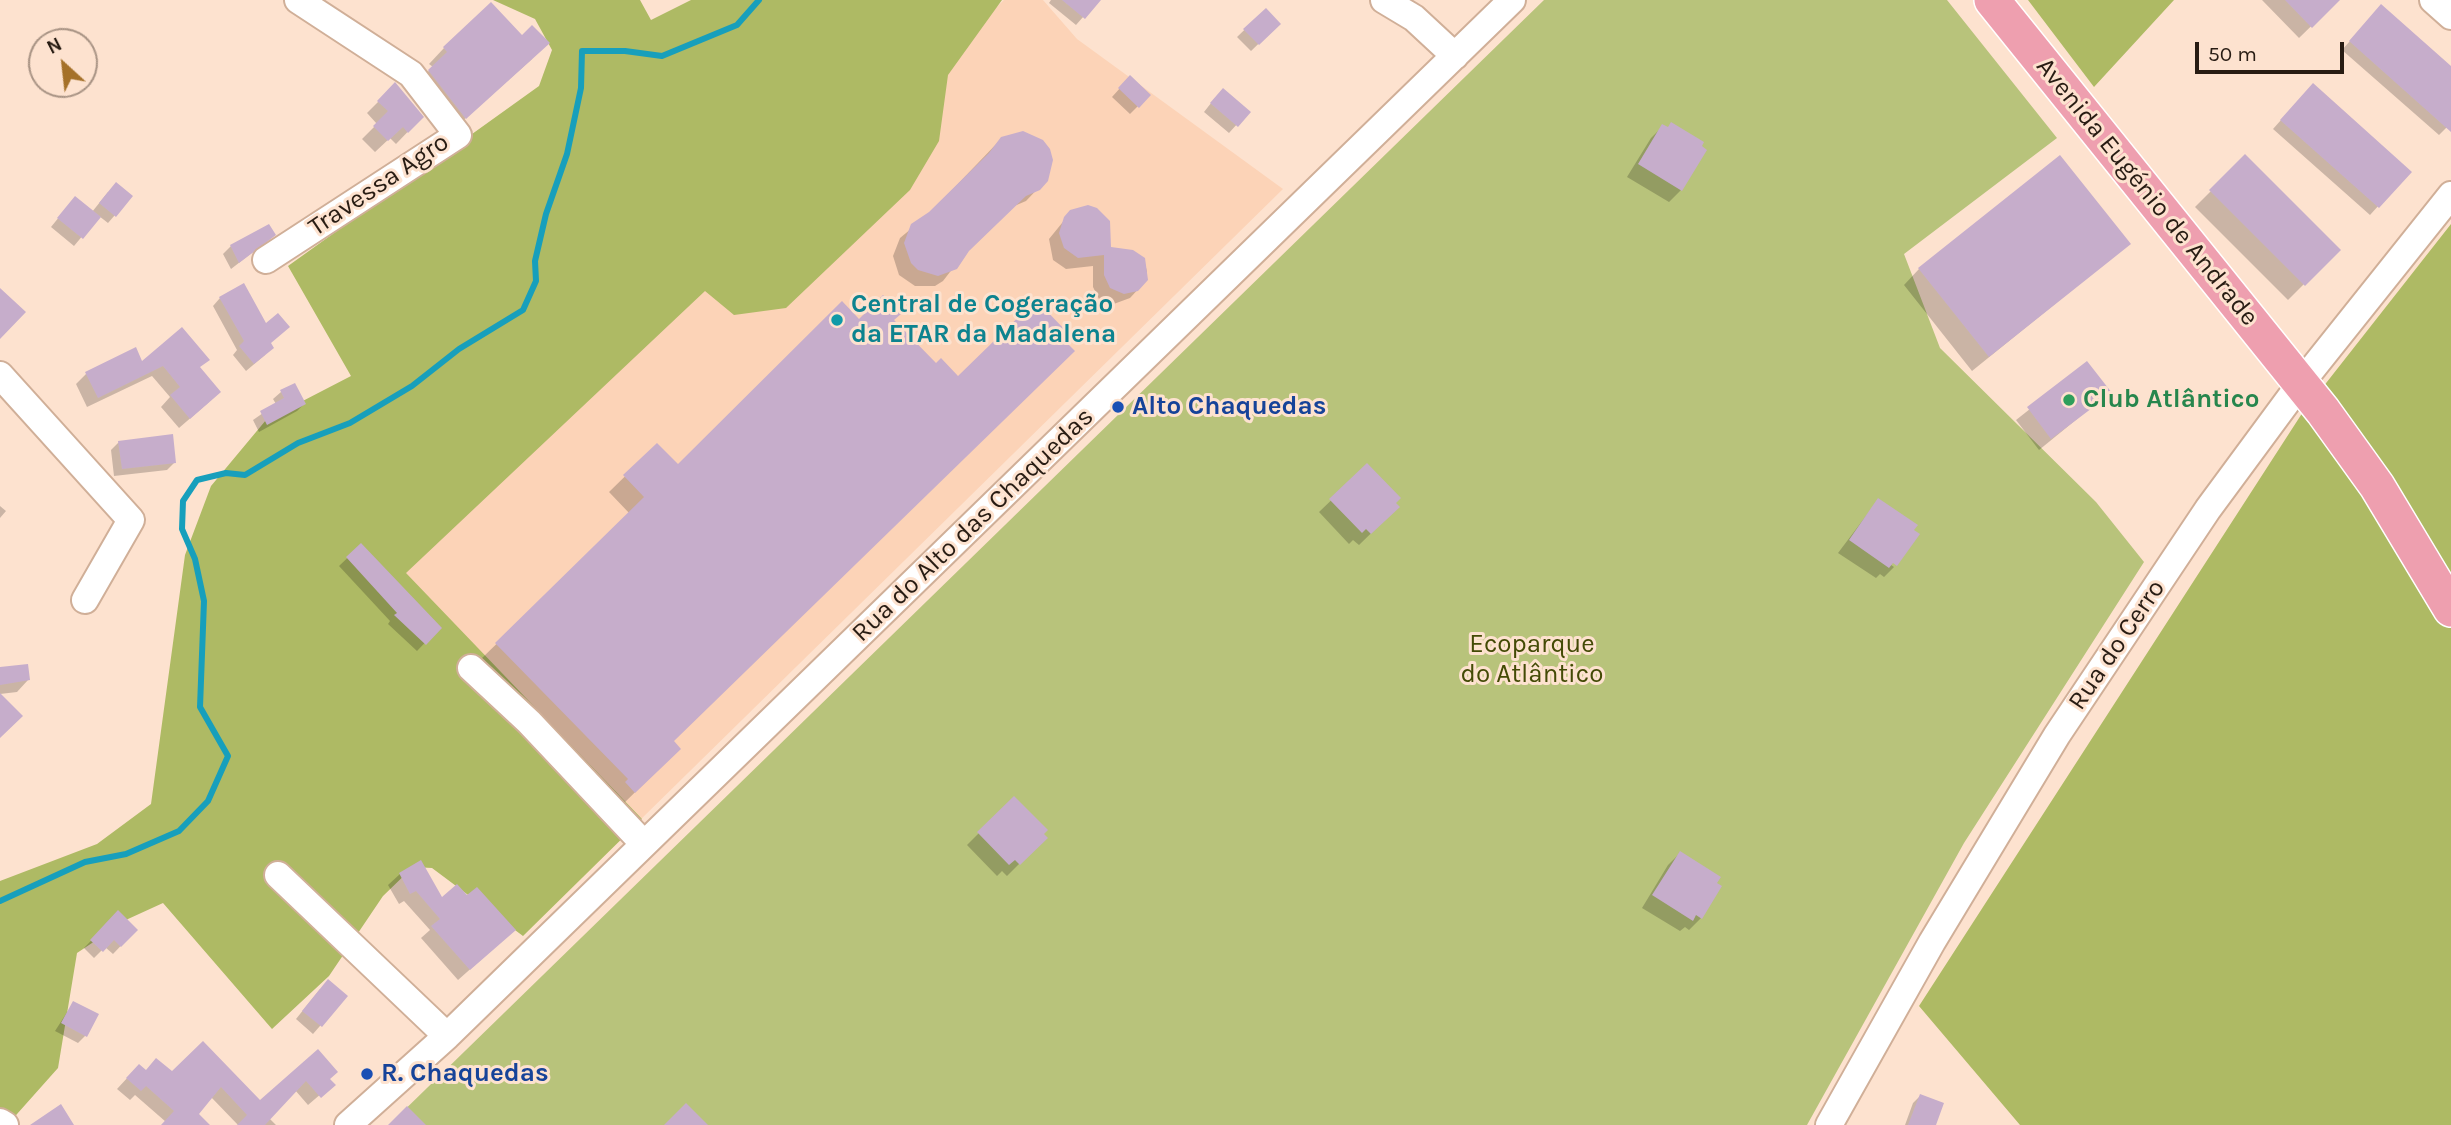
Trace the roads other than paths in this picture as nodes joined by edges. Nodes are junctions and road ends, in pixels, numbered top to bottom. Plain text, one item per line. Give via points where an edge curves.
1 (298, 0) edge
2 (1384, 0) edge
3 (1512, 0) edge
4 (1992, 0) edge
5 (2433, 0) edge
6 (2451, 16) edge
7 (1455, 56) junction
8 (2451, 195) edge
9 (266, 260) dead end
10 (0, 375) edge
11 (2301, 383) junction
12 (85, 600) dead end
13 (2451, 609) edge
14 (471, 668) dead end
15 (644, 844) junction
16 (278, 875) dead end
17 (447, 1036) junction
18 (0, 1122) edge
19 (5, 1125) edge
20 (348, 1125) edge
21 (1829, 1125) edge

1 - 9 street, Travessa Agro via 411,74 458,135
2 - 7 street via 1414,18
3 - 7 street, Rua do Alto das Chaquedas
4 - 11 main road, Avenida Eugénio de Andrade
5 - 6 street
7 - 15 street, Rua do Alto das Chaquedas
8 - 11 street, Rua do Cerro
10 - 12 street via 131,520
11 - 13 main road, Avenida Eugénio de Andrade via 2377,486
11 - 21 street, Rua do Cerro via 2208,509 2057,735
14 - 15 street via 529,722
15 - 17 street, Rua do Alto das Chaquedas
16 - 17 street
17 - 20 street, Rua do Alto das Chaquedas
18 - 19 street

